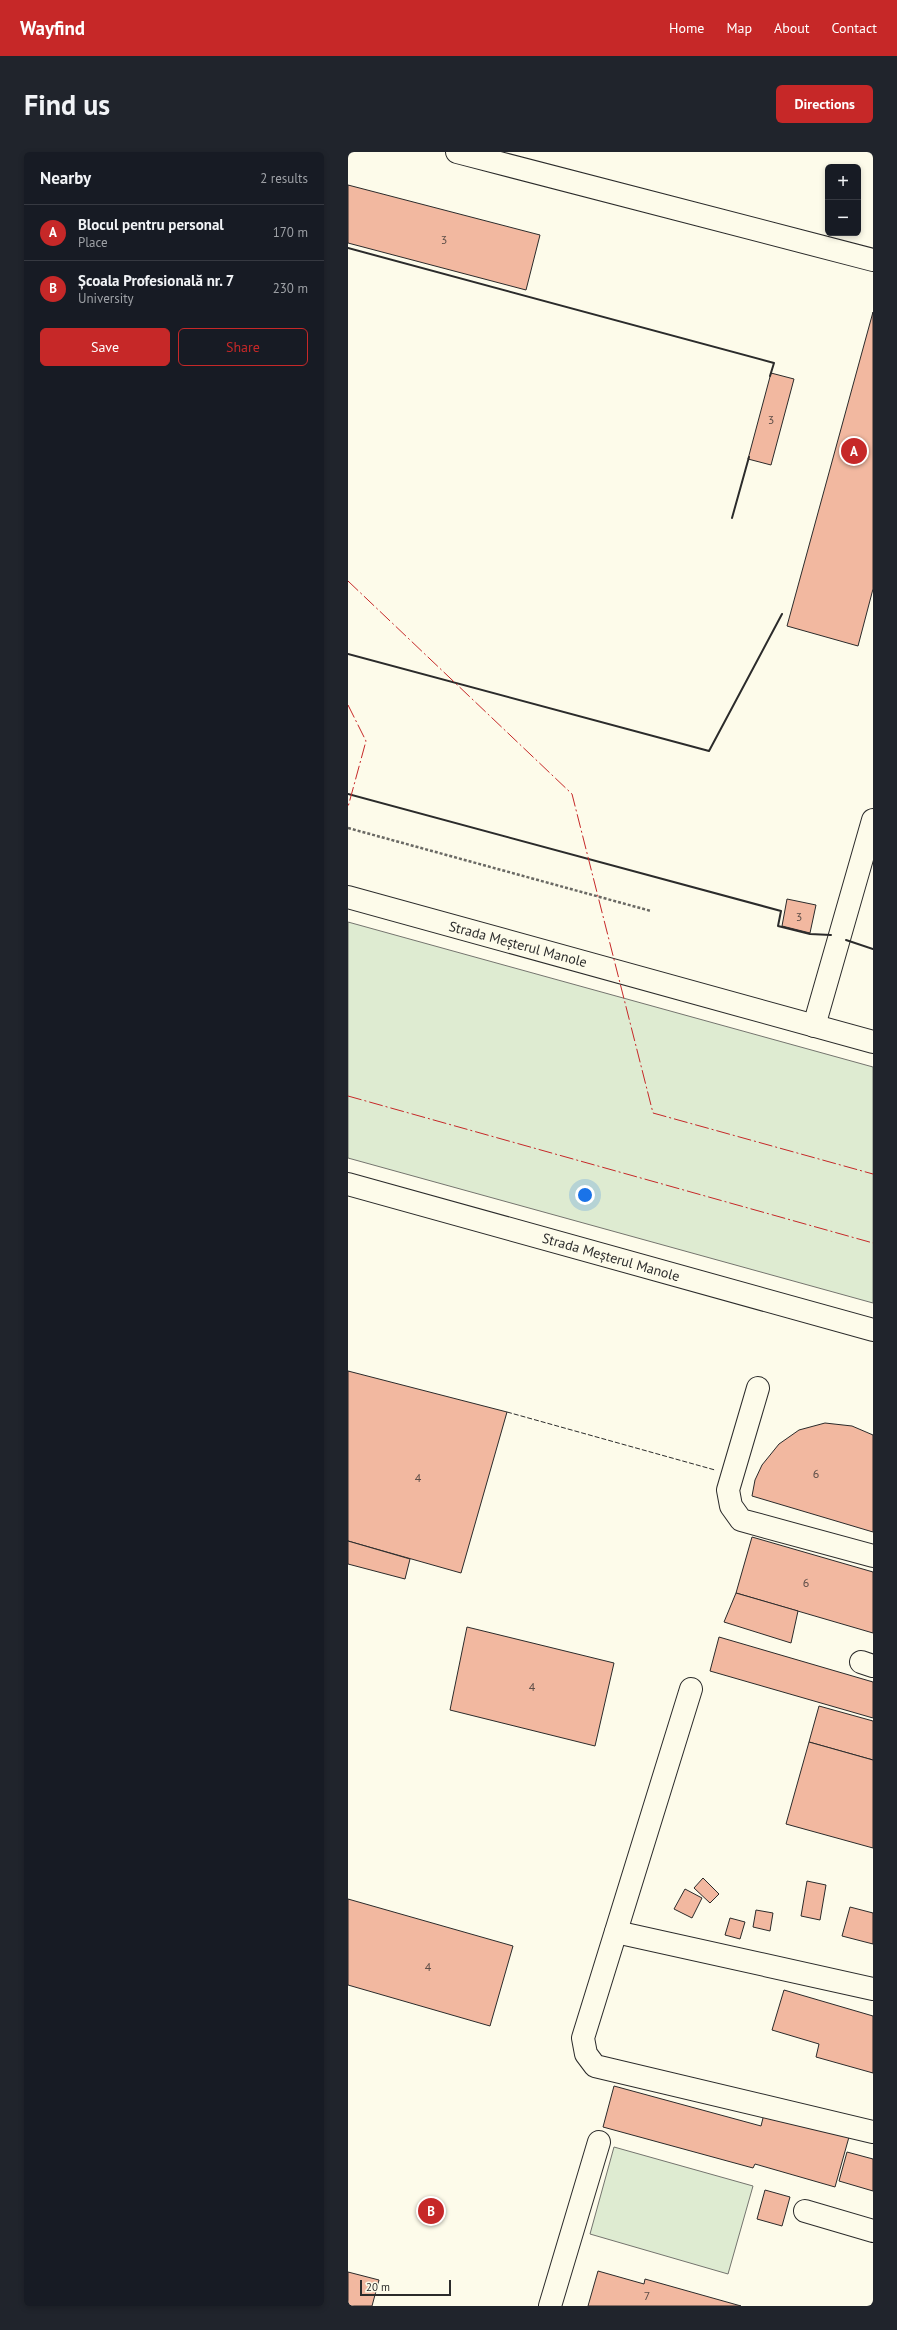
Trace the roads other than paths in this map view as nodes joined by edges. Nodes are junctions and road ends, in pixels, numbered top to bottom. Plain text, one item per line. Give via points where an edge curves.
1 (456, 152) edge
2 (873, 260) edge
3 (873, 820) edge
4 (348, 897) edge
5 (814, 1026) junction
6 (873, 1042) edge
7 (348, 1184) edge
8 (873, 1330) edge
9 (758, 1388) dead end
10 (873, 1556) edge
11 (691, 1689) dead end
12 (616, 1932) junction
13 (873, 1989) edge
14 (873, 2132) edge
15 (599, 2142) dead end
16 (805, 2211) dead end
17 (873, 2231) edge
18 (550, 2306) edge

1 - 2 main road
3 - 5 main road
4 - 5 main road, Strada Meșterul Manole
5 - 6 main road, Strada Meșterul Manole
7 - 8 main road, Strada Meșterul Manole
9 - 10 main road via 728,1490 731,1506 741,1520
11 - 12 main road
12 - 13 main road
12 - 14 main road via 583,2038 586,2054 595,2066
15 - 18 main road
16 - 17 main road

